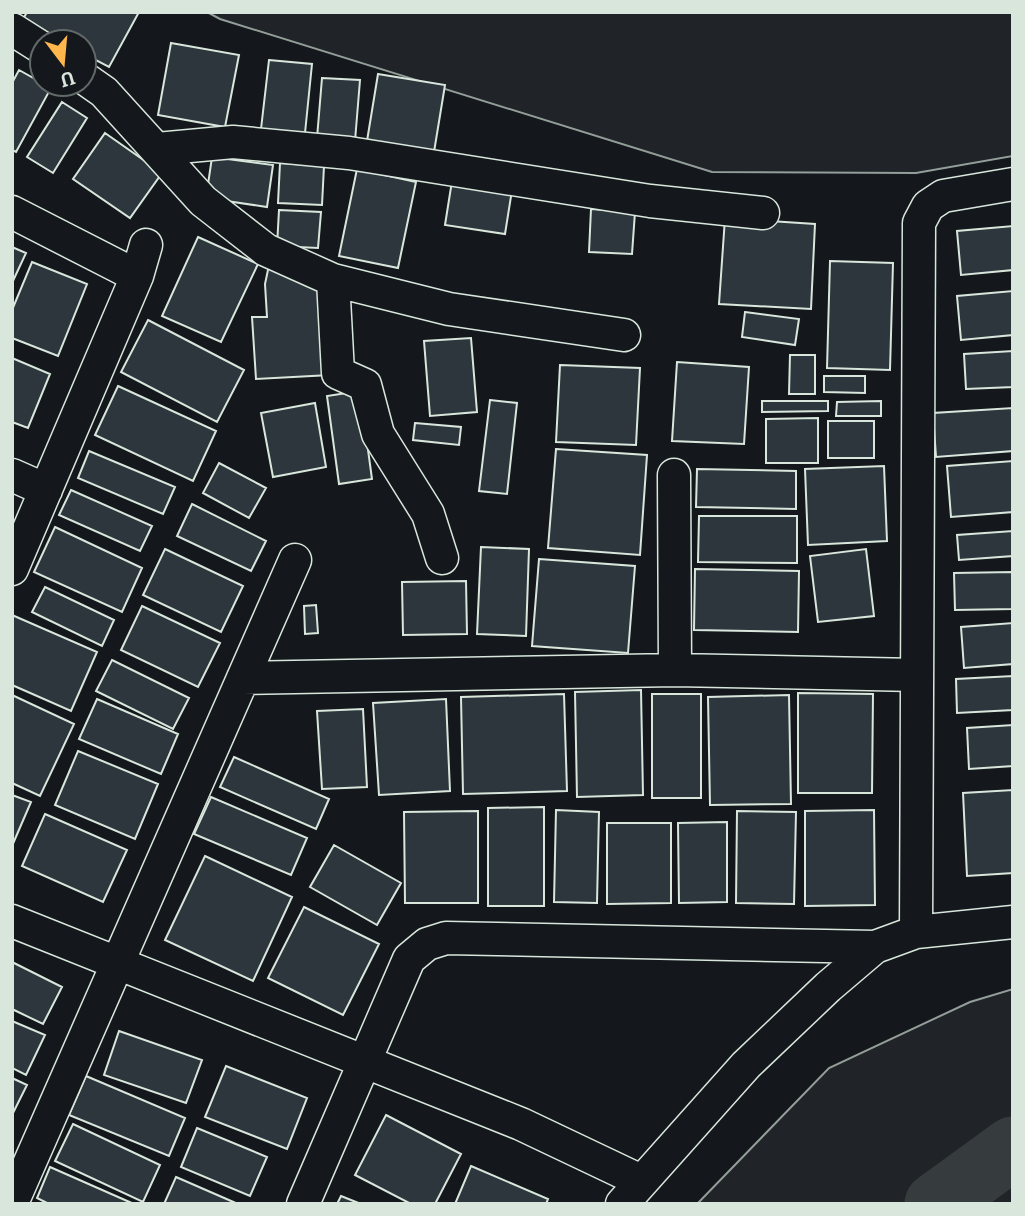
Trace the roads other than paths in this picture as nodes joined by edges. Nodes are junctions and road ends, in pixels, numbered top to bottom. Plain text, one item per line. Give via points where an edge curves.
1 (12, 29) edge
2 (28, 39) edge
3 (98, 88) edge
4 (157, 149) junction
5 (1013, 184) edge
6 (12, 212) edge
7 (763, 213) dead end
8 (146, 246) dead end
9 (137, 276) junction
10 (333, 280) junction
11 (624, 335) dead end
12 (12, 475) edge
13 (674, 475) dead end
14 (46, 491) junction
15 (442, 558) dead end
16 (295, 560) dead end
17 (12, 569) edge
18 (675, 670) junction
19 (916, 675) junction
20 (243, 678) junction
21 (12, 921) edge
22 (1013, 922) edge
23 (916, 932) junction
24 (875, 947) junction
25 (117, 964) junction
26 (366, 1062) junction
27 (632, 1192) edge
28 (12, 1203) edge
29 (303, 1204) edge

1 - 2 street
3 - 4 street
4 - 7 street via 233,142 349,153 623,197
4 - 10 street via 203,201 266,250
5 - 19 street via 943,196 928,206 919,223
6 - 9 street
8 - 9 street
9 - 14 street
10 - 11 street via 449,309
10 - 15 street via 338,373 365,385 378,434 428,514
12 - 14 street
13 - 18 street
14 - 17 street
16 - 20 street
18 - 19 street
18 - 20 street
19 - 23 street
20 - 25 street
21 - 25 street
22 - 23 street
23 - 24 street
24 - 26 street via 446,938 427,944 409,959
24 - 27 street via 746,1065
25 - 26 street
25 - 28 street
26 - 27 street via 522,1124
26 - 29 street

